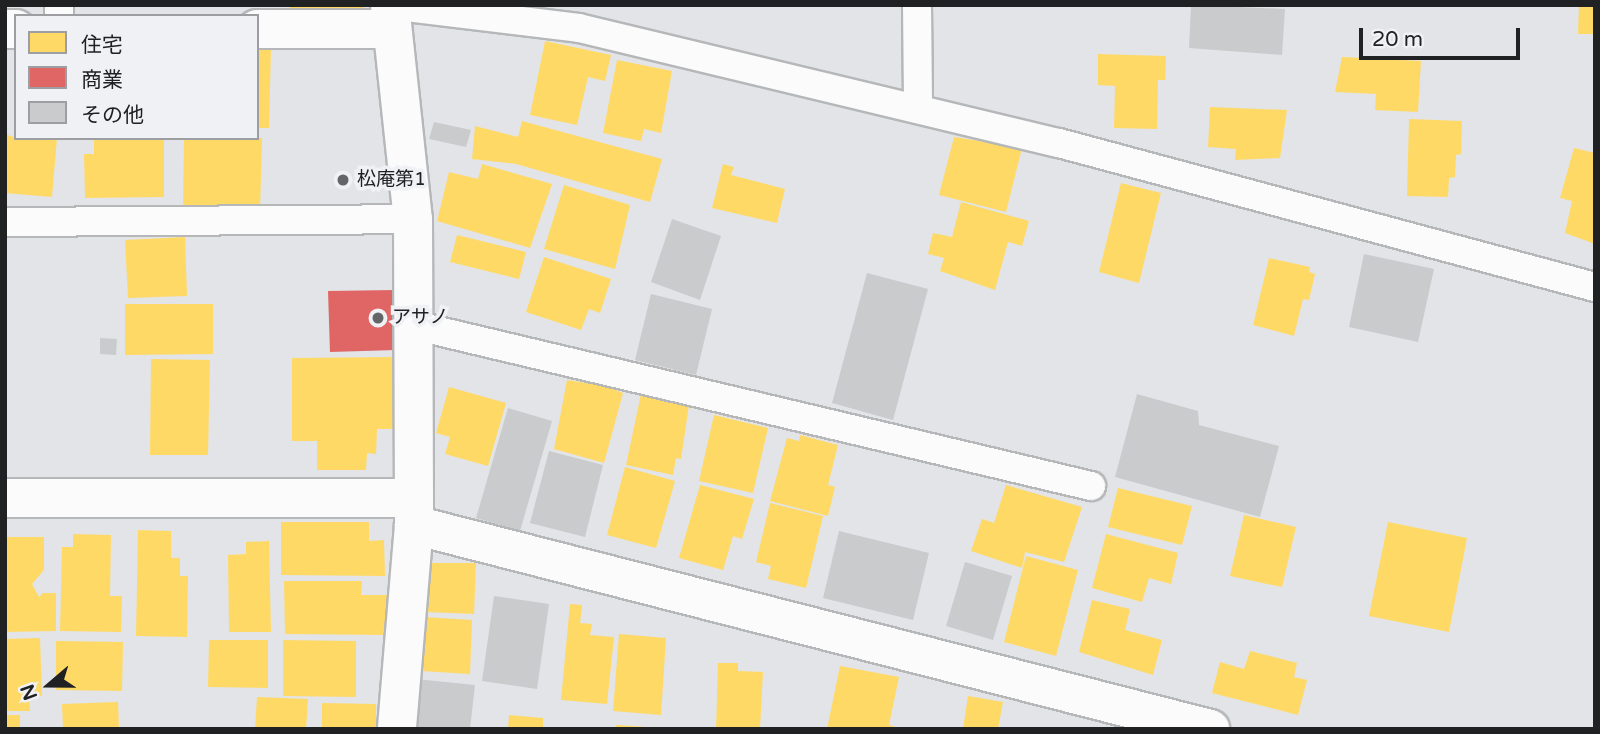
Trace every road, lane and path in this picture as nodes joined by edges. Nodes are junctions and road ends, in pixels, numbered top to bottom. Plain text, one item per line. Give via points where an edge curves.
1 (917, 5) edge
2 (391, 13) edge
3 (259, 29) edge
4 (918, 110) junction
5 (413, 219) junction
6 (5, 222) edge
7 (1595, 287) edge
8 (413, 325) junction
9 (1091, 486) dead end
10 (5, 498) edge
11 (413, 512) junction
12 (397, 729) edge
13 (1210, 729) edge

1 - 4 lane
2 - 3 street
2 - 4 lane via 579,28
2 - 5 street
4 - 7 lane
5 - 6 lane
5 - 8 street
8 - 9 lane
8 - 11 street
10 - 11 street
11 - 12 street
11 - 13 street

